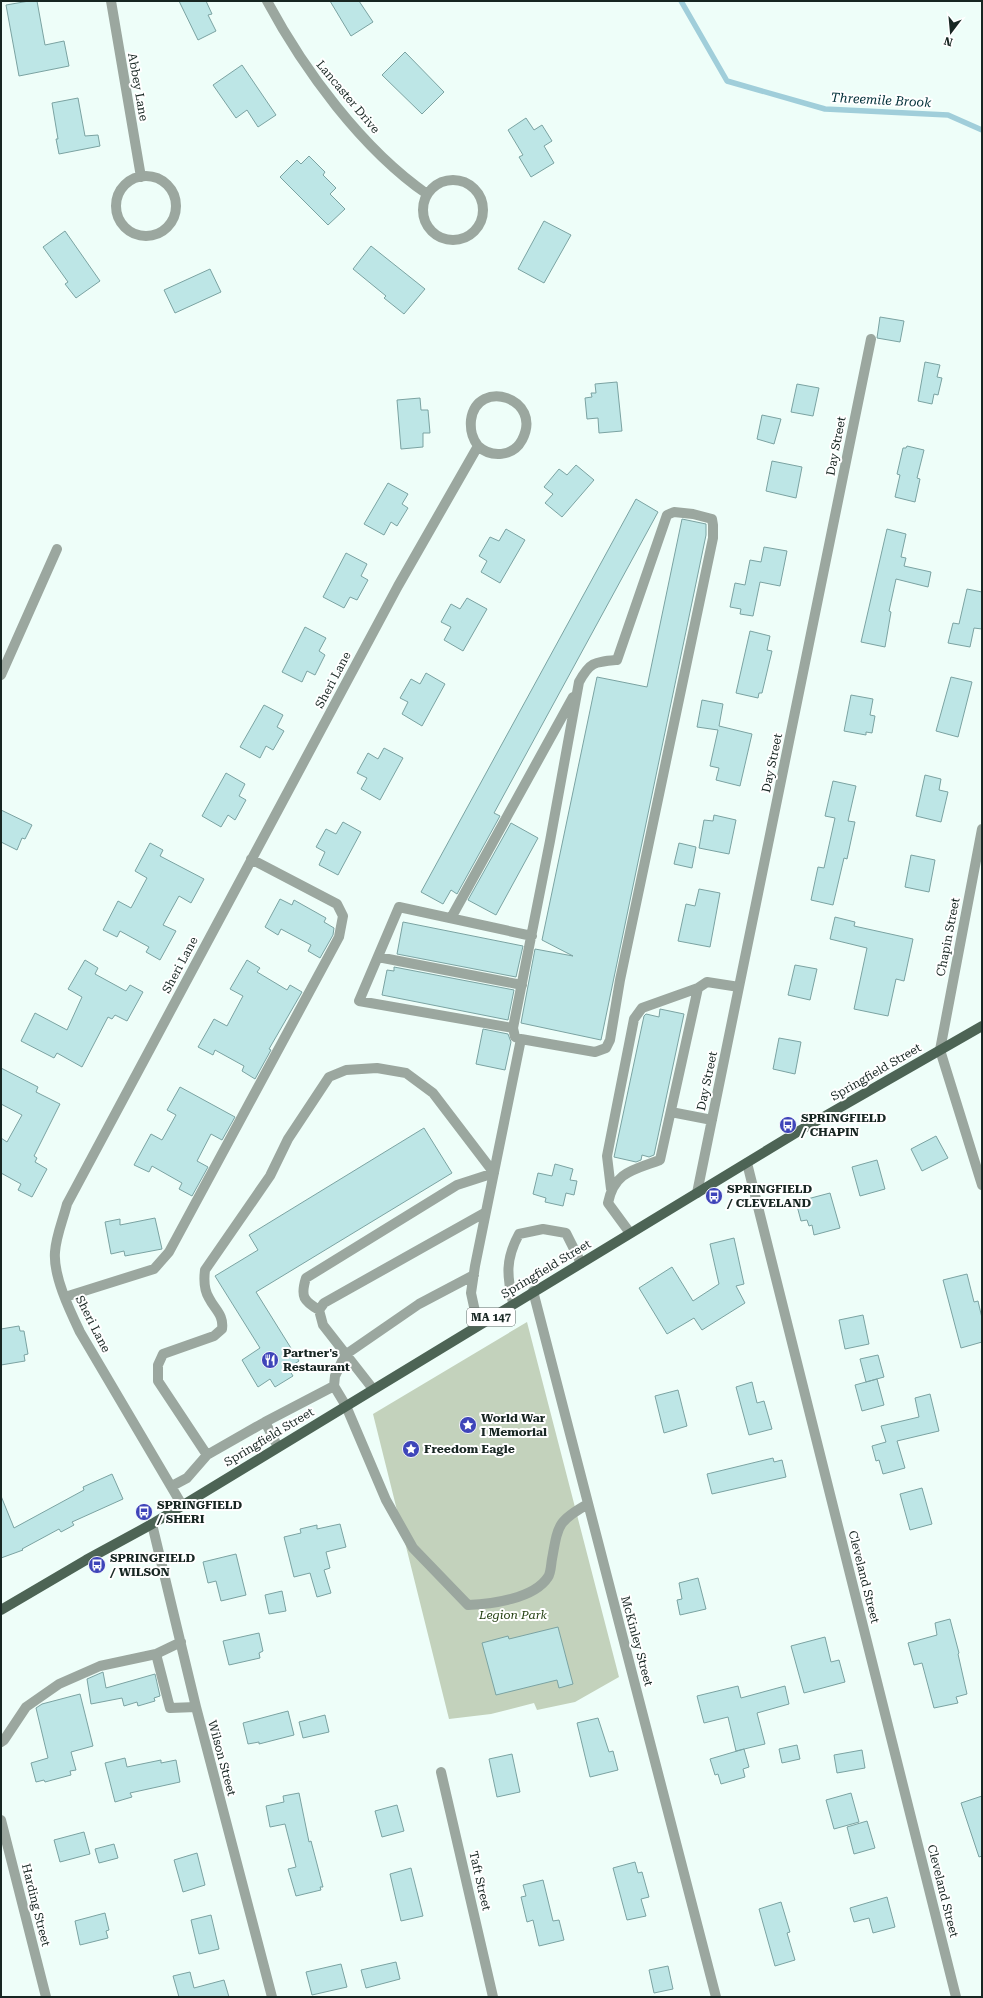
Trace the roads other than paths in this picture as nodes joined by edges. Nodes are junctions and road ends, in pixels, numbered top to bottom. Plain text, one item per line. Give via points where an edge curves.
1 (110, 1) edge
2 (268, 1) edge
3 (140, 177) junction
4 (427, 194) junction
5 (871, 339) dead end
6 (478, 446) junction
7 (57, 549) dead end
8 (1, 675) edge
9 (578, 689) junction
10 (982, 829) edge
11 (251, 859) junction
12 (451, 918) junction
13 (532, 936) junction
14 (378, 957) junction
15 (522, 985) junction
16 (739, 987) junction
17 (698, 988) junction
18 (982, 1026) edge
19 (512, 1028) junction
20 (521, 1039) junction
21 (940, 1050) junction
22 (671, 1112) junction
23 (712, 1120) junction
24 (747, 1163) junction
25 (494, 1173) junction
26 (982, 1185) edge
27 (611, 1189) junction
28 (697, 1193) junction
29 (486, 1212) junction
30 (630, 1233) junction
31 (581, 1262) junction
32 (474, 1275) junction
33 (533, 1292) junction
34 (65, 1297) junction
35 (513, 1303) junction
36 (319, 1310) junction
37 (478, 1325) junction
38 (345, 1355) junction
39 (334, 1386) junction
40 (373, 1389) junction
41 (346, 1406) junction
42 (265, 1422) junction
43 (278, 1447) junction
44 (207, 1455) junction
45 (172, 1486) junction
46 (588, 1504) junction
47 (182, 1505) junction
48 (152, 1524) junction
49 (2, 1608) edge
50 (181, 1642) junction
51 (156, 1654) junction
52 (196, 1707) junction
53 (1, 1742) edge
54 (441, 1772) dead end
55 (1, 1822) edge
56 (46, 1997) edge
57 (272, 1997) edge
58 (493, 1997) edge
59 (716, 1997) edge
60 (956, 1997) edge

1 - 3 street, Abbey Lane
2 - 4 street, Lancaster Drive via 311,75 367,141 408,180
3 - 3 street via 128,182 119,192 116,204 118,217 125,228 136,235 156,235 171,224 176,212 175,199 170,187 165,183 153,177
4 - 4 street via 423,205 424,216 436,235 446,240 457,240 468,236 480,225 484,213 483,202 477,191 469,184 446,180 435,185
5 - 16 street, Day Street
6 - 6 street via 472,436 472,419 474,410 483,400 501,396 521,406 526,427 518,446 500,455 488,453
6 - 11 street, Sheri Lane via 398,586
7 - 8 street
9 - 12 street
9 - 13 street
9 - 20 street via 588,667 600,662 617,660 667,515 674,512 712,519 713,538 620,980 610,1040 606,1048 595,1052
10 - 21 street, Chapin Street
11 - 34 street, Sheri Lane via 67,1204 54,1254
11 - 34 street via 337,904 343,916 339,937 169,1252 154,1269
12 - 13 street
12 - 14 street via 399,908
13 - 15 street
14 - 15 street
14 - 19 street via 359,1002
15 - 19 street
16 - 17 street via 707,982
16 - 23 street, Day Street
17 - 22 street
17 - 27 street via 642,1008 634,1019 607,1156
18 - 21 main road, Springfield Street / MA 147
19 - 20 street
20 - 25 street
21 - 24 main road, Springfield Street / MA 147
21 - 26 street
22 - 23 street
22 - 27 street via 660,1160 627,1172
23 - 28 street, Day Street
24 - 28 main road, Springfield Street / MA 147
24 - 60 street, Cleveland Street
25 - 29 street
25 - 36 street via 457,1186 306,1278 303,1296 307,1303
25 - 44 street via 433,1093 406,1073 376,1068 346,1070 329,1077 288,1139 270,1176 205,1270 204,1280 208,1298 217,1308 223,1321 222,1329 214,1336 163,1354 158,1366 158,1381
27 - 30 street via 608,1203
28 - 30 main road, Springfield Street / MA 147
29 - 32 street
29 - 36 street via 324,1303
30 - 31 main road, Springfield Street / MA 147
31 - 33 main road, Springfield Street / MA 147
31 - 35 street via 566,1233 543,1229 519,1234 511,1250 507,1278
32 - 37 street via 471,1293
32 - 38 street via 419,1304
33 - 35 main road, Springfield Street / MA 147
33 - 46 street, McKinley Street
34 - 45 street, Sheri Lane via 80,1332
35 - 37 main road, Springfield Street / MA 147
36 - 38 street via 323,1325
37 - 40 main road, Springfield Street / MA 147
38 - 39 street via 335,1376
38 - 40 street
39 - 41 street
39 - 42 street
40 - 41 main road, Springfield Street / MA 147
41 - 43 main road, Springfield Street / MA 147
41 - 46 street via 386,1500 413,1548 468,1604 491,1604 533,1591 548,1577 557,1528 571,1514
42 - 43 street
42 - 44 street
43 - 47 main road, Springfield Street / MA 147
44 - 45 street via 187,1478
45 - 47 street, Sheri Lane
46 - 59 street, McKinley Street
47 - 48 main road, Springfield Street / MA 147
48 - 49 main road, Springfield Street / MA 147
48 - 50 street, Wilson Street
50 - 51 street
50 - 52 street, Wilson Street
51 - 52 street via 170,1708
51 - 53 street via 100,1666 59,1684 26,1707
52 - 57 street, Wilson Street
54 - 58 street, Taft Street
55 - 56 street, Harding Street

